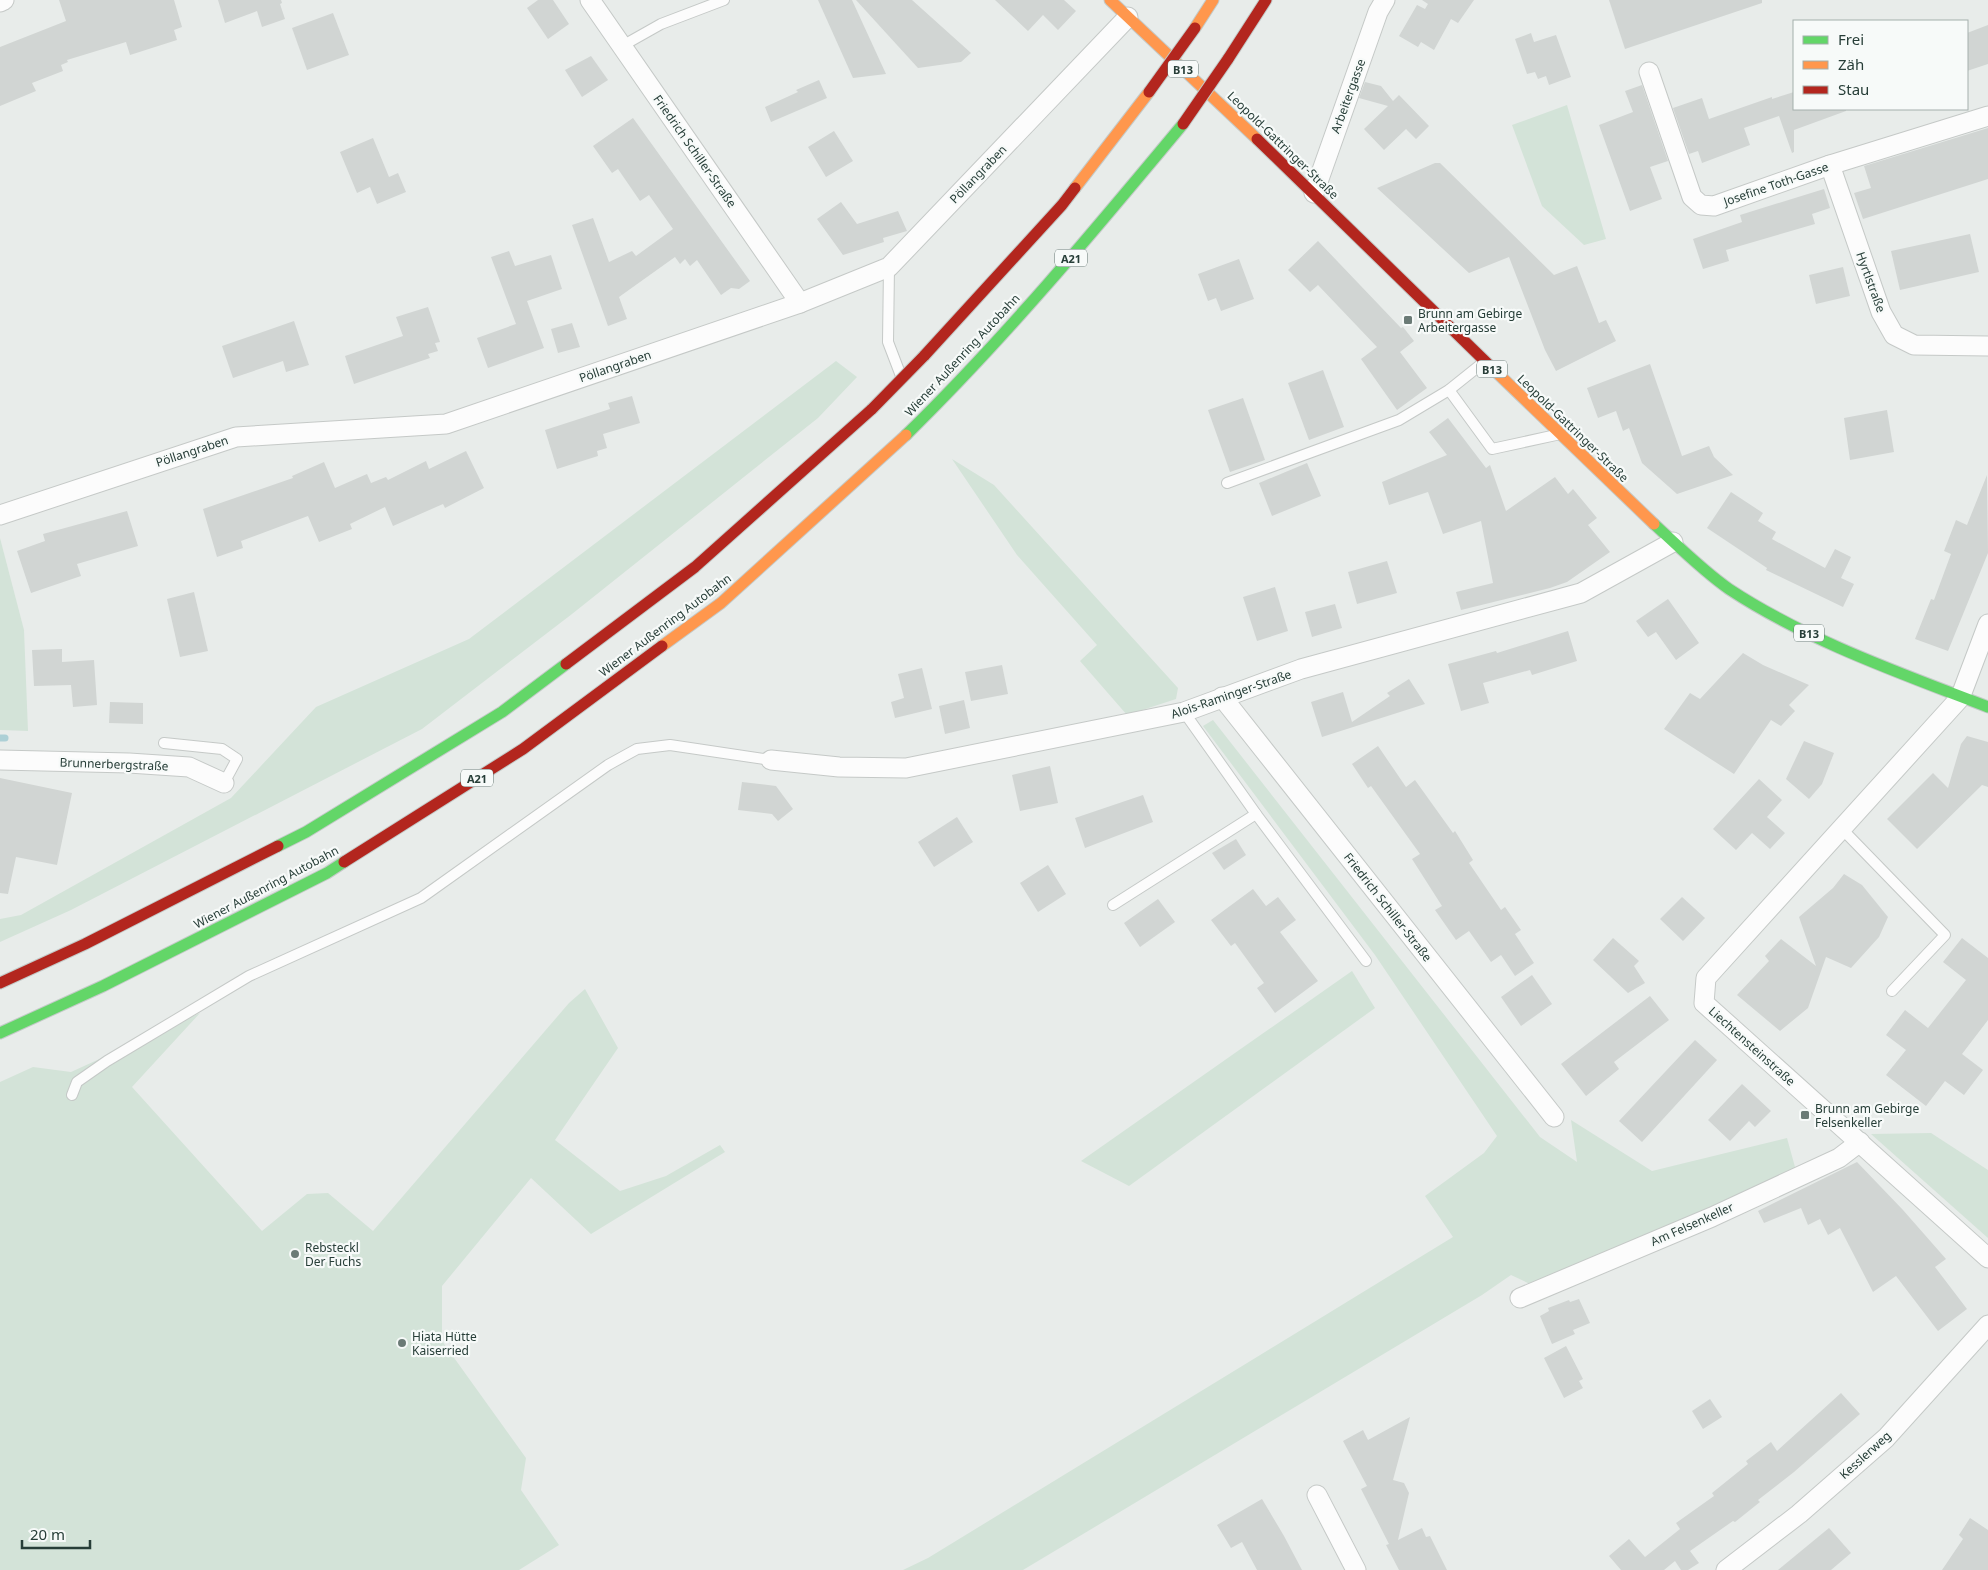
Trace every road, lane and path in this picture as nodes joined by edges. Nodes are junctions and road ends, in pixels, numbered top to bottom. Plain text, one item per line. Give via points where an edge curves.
1 (4, 0) edge
2 (590, 0) edge
3 (724, 0) edge
4 (1110, 0) edge
5 (1213, 0) edge
6 (1266, 0) edge
7 (1385, 0) edge
8 (0, 2) edge
9 (1128, 17) junction
10 (622, 46) junction
11 (1649, 72) dead end
12 (1988, 116) edge
13 (1830, 165) junction
14 (1314, 193) junction
15 (889, 267) junction
16 (800, 303) junction
17 (1988, 346) edge
18 (1485, 361) junction
19 (905, 388) dead end
20 (1449, 390) junction
21 (1559, 434) junction
22 (1227, 483) dead end
23 (0, 515) edge
24 (1673, 542) junction
25 (1988, 624) edge
26 (1222, 697) junction
27 (1960, 698) junction
28 (1988, 707) edge
29 (1184, 712) junction
30 (164, 743) dead end
31 (0, 760) edge
32 (770, 760) joint
33 (224, 783) joint
34 (1256, 814) junction
35 (1842, 829) junction
36 (1113, 905) dead end
37 (1366, 961) dead end
38 (0, 983) edge
39 (1892, 991) dead end
40 (0, 1034) edge
41 (72, 1095) dead end
42 (1554, 1117) dead end
43 (1860, 1142) junction
44 (1988, 1258) edge
45 (1520, 1298) dead end
46 (1988, 1325) edge
47 (1317, 1495) dead end
48 (1356, 1570) edge
49 (1726, 1570) edge

1 - 8 street
2 - 10 street, Friedrich Schiller-Straße
3 - 10 lane via 660,24
4 - 9 main road, Leopold-Gattringer-Straße / B13
5 - 38 main road, bridge via 1062,204 924,356 872,409 695,567 502,712 306,832
6 - 40 main road, Wiener Außenring Autobahn / A21, bridge via 1182,124 1093,232 954,388 721,603 523,749 327,873
7 - 14 street, Arbeitergasse
9 - 14 main road, Leopold-Gattringer-Straße / B13
9 - 15 street, Pöllangraben
10 - 16 street, Friedrich Schiller-Straße
11 - 13 street, Josefine Toth-Gasse via 1692,197 1701,205 1714,206
12 - 13 street, Josefine Toth-Gasse
13 - 17 street, Hyrtlstraße via 1881,312 1894,335 1914,344
14 - 18 main road, Leopold-Gattringer-Straße / B13
15 - 16 street, Pöllangraben
15 - 19 lane via 888,342
16 - 23 street, Pöllangraben via 446,424 236,437
18 - 20 lane
18 - 21 main road, Leopold-Gattringer-Straße / B13
20 - 21 lane via 1492,449
20 - 22 lane via 1399,420
21 - 24 main road, Leopold-Gattringer-Straße / B13
24 - 26 street, Alois-Raminger-Straße via 1581,592 1301,669
24 - 27 main road, Leopold-Gattringer-Straße / B13 via 1728,588 1794,626 1875,664
25 - 27 street
26 - 29 street, Alois-Raminger-Straße
26 - 42 street, Friedrich Schiller-Straße
27 - 28 main road, Leopold-Gattringer-Straße / B13
27 - 35 street, Liechtensteinstraße
29 - 32 street, Alois-Raminger-Straße via 906,768 839,767
29 - 34 lane
30 - 33 lane via 222,749 238,759
31 - 33 street, Brunnerbergstraße via 129,762 189,767
32 - 41 lane via 670,744 637,749 608,765 421,898 249,976 107,1061 77,1082
34 - 36 lane
34 - 37 lane
35 - 39 lane via 1945,935
35 - 43 street, Liechtensteinstraße via 1706,978 1704,1003
43 - 44 street, Liechtensteinstraße
43 - 45 street, Am Felsenkeller via 1839,1158 1712,1217
46 - 49 street, Kesslerweg via 1886,1438 1799,1514
47 - 48 street

